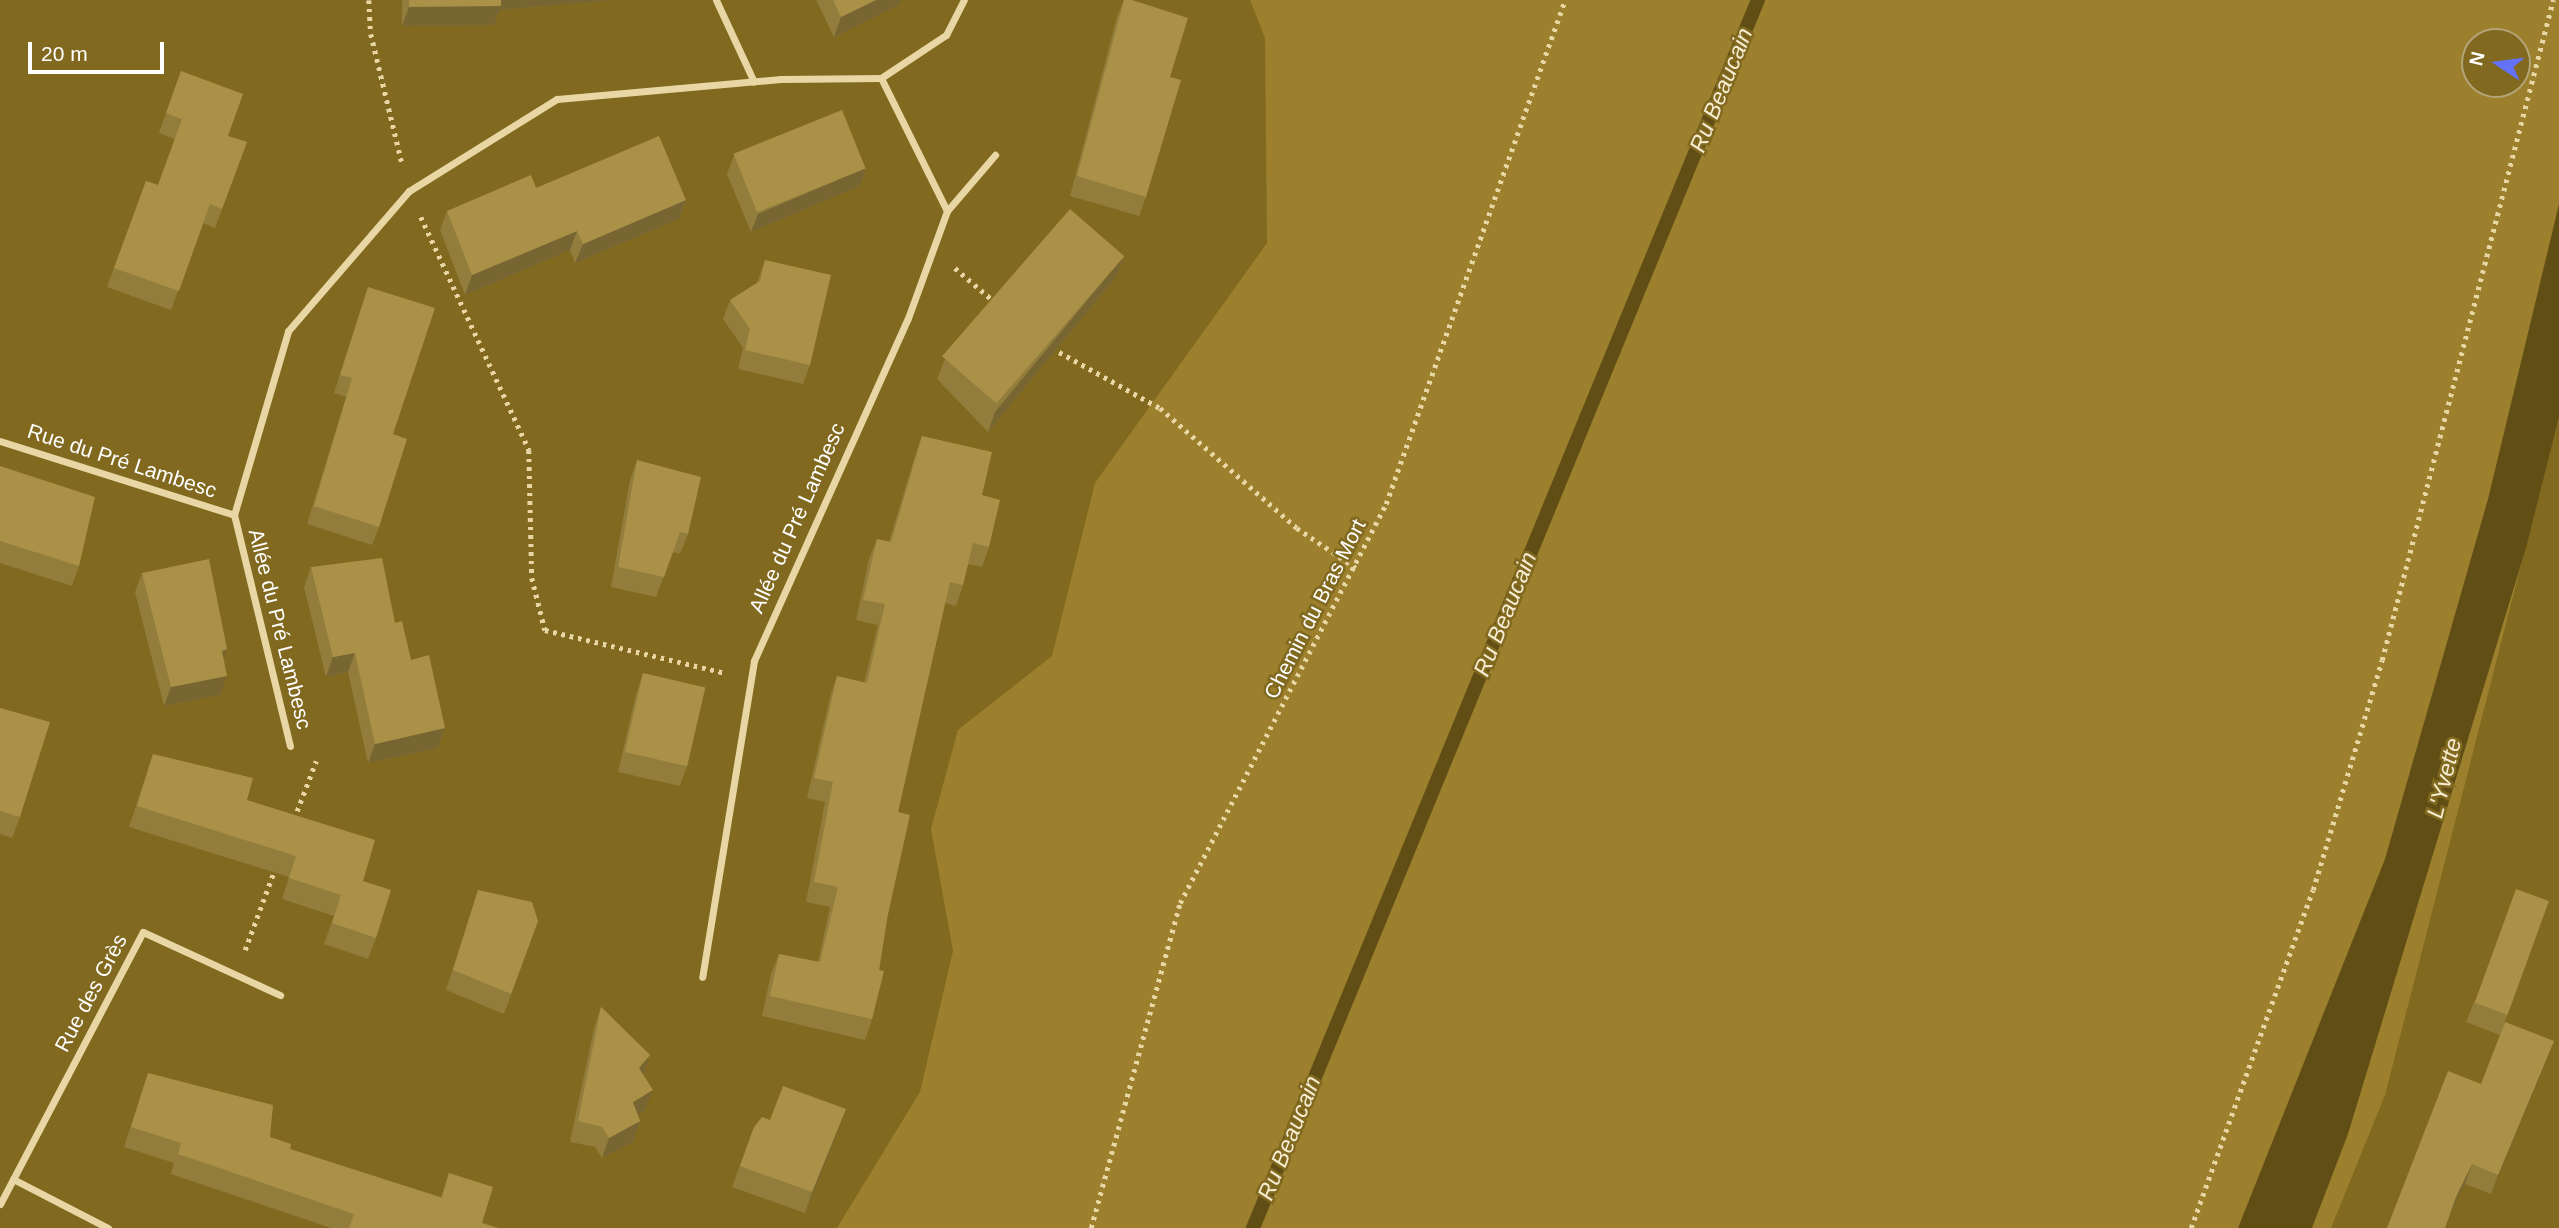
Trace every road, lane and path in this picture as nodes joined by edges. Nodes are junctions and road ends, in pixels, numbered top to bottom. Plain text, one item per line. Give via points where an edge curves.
1 (369, 0) edge
2 (716, 0) edge
3 (964, 0) edge
4 (1565, 0) edge
5 (2553, 0) edge
6 (881, 78) junction
7 (754, 82) junction
8 (995, 155) dead end
9 (409, 191) junction
10 (947, 211) junction
11 (933, 249) junction
12 (1003, 308) edge
13 (1042, 342) edge
14 (0, 441) edge
15 (234, 515) junction
16 (1356, 568) junction
17 (750, 679) junction
18 (290, 746) joint
19 (289, 832) edge
20 (279, 858) edge
21 (236, 975) junction
22 (702, 977) dead end
23 (280, 995) dead end
24 (13, 1179) junction
25 (0, 1204) edge
26 (108, 1228) edge
27 (1091, 1228) edge
28 (2191, 1228) edge

1 - 9 path via 371,34
2 - 7 street
3 - 6 street via 946,35
4 - 16 path, Chemin du Bras Mort via 1386,504
5 - 28 path via 2378,673 2313,890
6 - 7 street, Allée du Pré Lambesc
6 - 10 street
7 - 9 street, Allée du Pré Lambesc via 556,99
8 - 10 street, Allée du Pré Lambesc
9 - 15 street, Allée du Pré Lambesc via 288,331
9 - 17 path via 529,450 532,578 545,630
10 - 11 street, Allée du Pré Lambesc
11 - 12 path
11 - 17 street, Allée du Pré Lambesc
13 - 16 path via 1160,408 1297,528
14 - 15 street, Rue du Pré Lambesc
15 - 18 street, Allée du Pré Lambesc
16 - 27 path, Chemin du Bras Mort via 1180,903
17 - 22 street, Allée du Pré Lambesc
18 - 19 path via 318,755
20 - 21 path
21 - 23 street, Rue des Grès
21 - 24 street, Rue des Grès via 143,932
24 - 25 street, Rue des Grès
24 - 26 street

